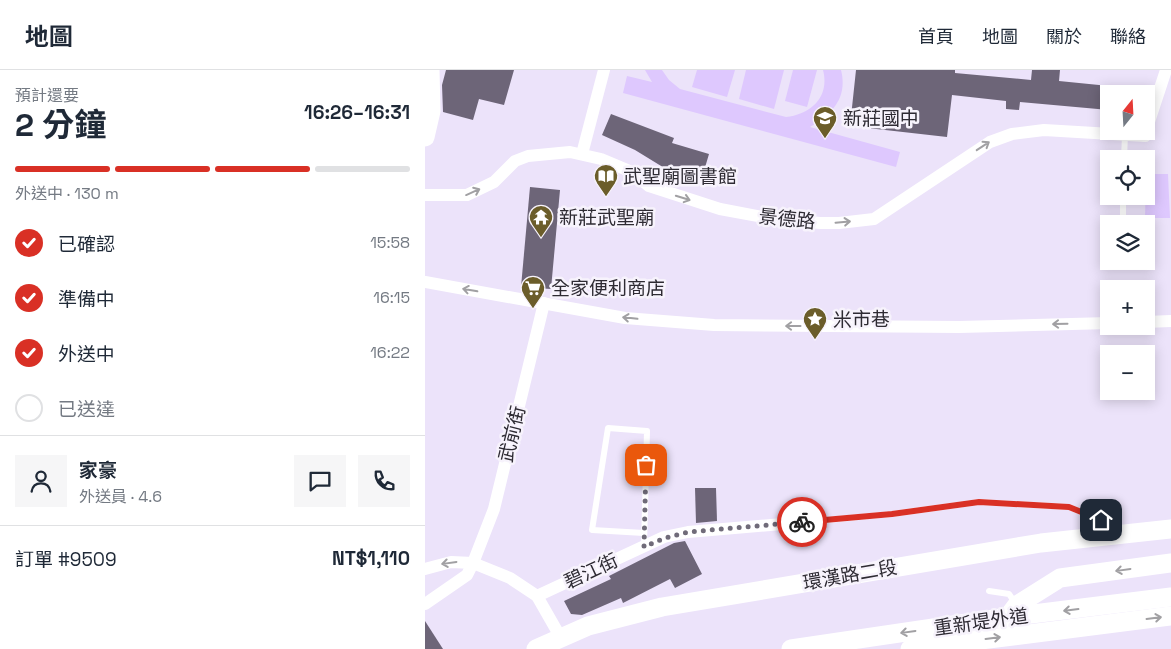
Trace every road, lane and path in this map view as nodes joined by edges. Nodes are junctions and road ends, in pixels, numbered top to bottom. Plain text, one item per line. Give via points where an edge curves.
1 (430, 70) edge
2 (604, 70) edge
3 (1166, 70) edge
4 (1155, 104) edge
5 (1100, 133) edge
6 (425, 137) edge
7 (582, 154) junction
8 (425, 195) edge
9 (425, 282) edge
10 (544, 303) junction
11 (1171, 321) edge
12 (1155, 322) edge
13 (1100, 323) edge
14 (794, 523) joint
15 (1117, 527) dead end
16 (1171, 529) edge
17 (644, 533) junction
18 (644, 547) junction
19 (473, 563) junction
20 (1171, 563) edge
21 (425, 569) edge
22 (989, 590) dead end
23 (537, 596) junction
24 (1171, 597) edge
25 (425, 604) edge
26 (1013, 611) junction
27 (1171, 616) edge
28 (561, 638) junction
29 (536, 649) edge
30 (791, 649) edge
31 (910, 649) edge

1 - 6 street via 431,111
2 - 7 street
3 - 4 street, 景德路
7 -> 5 street, 景德路 via 632,172 649,186 720,209 769,218 839,223 874,219 990,142 1012,134 1044,130
8 -> 7 street, 景德路 via 467,195 494,182 515,161 527,156
10 -> 9 street
13 -> 10 street via 714,326 625,318
10 - 19 street, 武前街 via 494,509
11 - 12 street
14 - 15 lane, 碧江街 via 979,502 1069,507
14 - 18 street, 碧江街 via 688,532
16 - 28 street, 環漢路二段 via 1041,543 662,606 589,626
17 - 17 lane via 647,431 608,428 592,530
17 - 18 lane
18 - 23 street, 碧江街
19 -> 21 street via 451,562
19 - 23 street via 510,578
19 - 25 street, 武前街 via 467,575
20 -> 26 street via 1060,578
22 - 26 lane via 1009,594
23 - 28 street
24 -> 26 street, 重新堤外道
26 -> 30 street, 重新堤外道
31 -> 27 street, 重新堤外道
28 - 29 street, 環漢路二段

